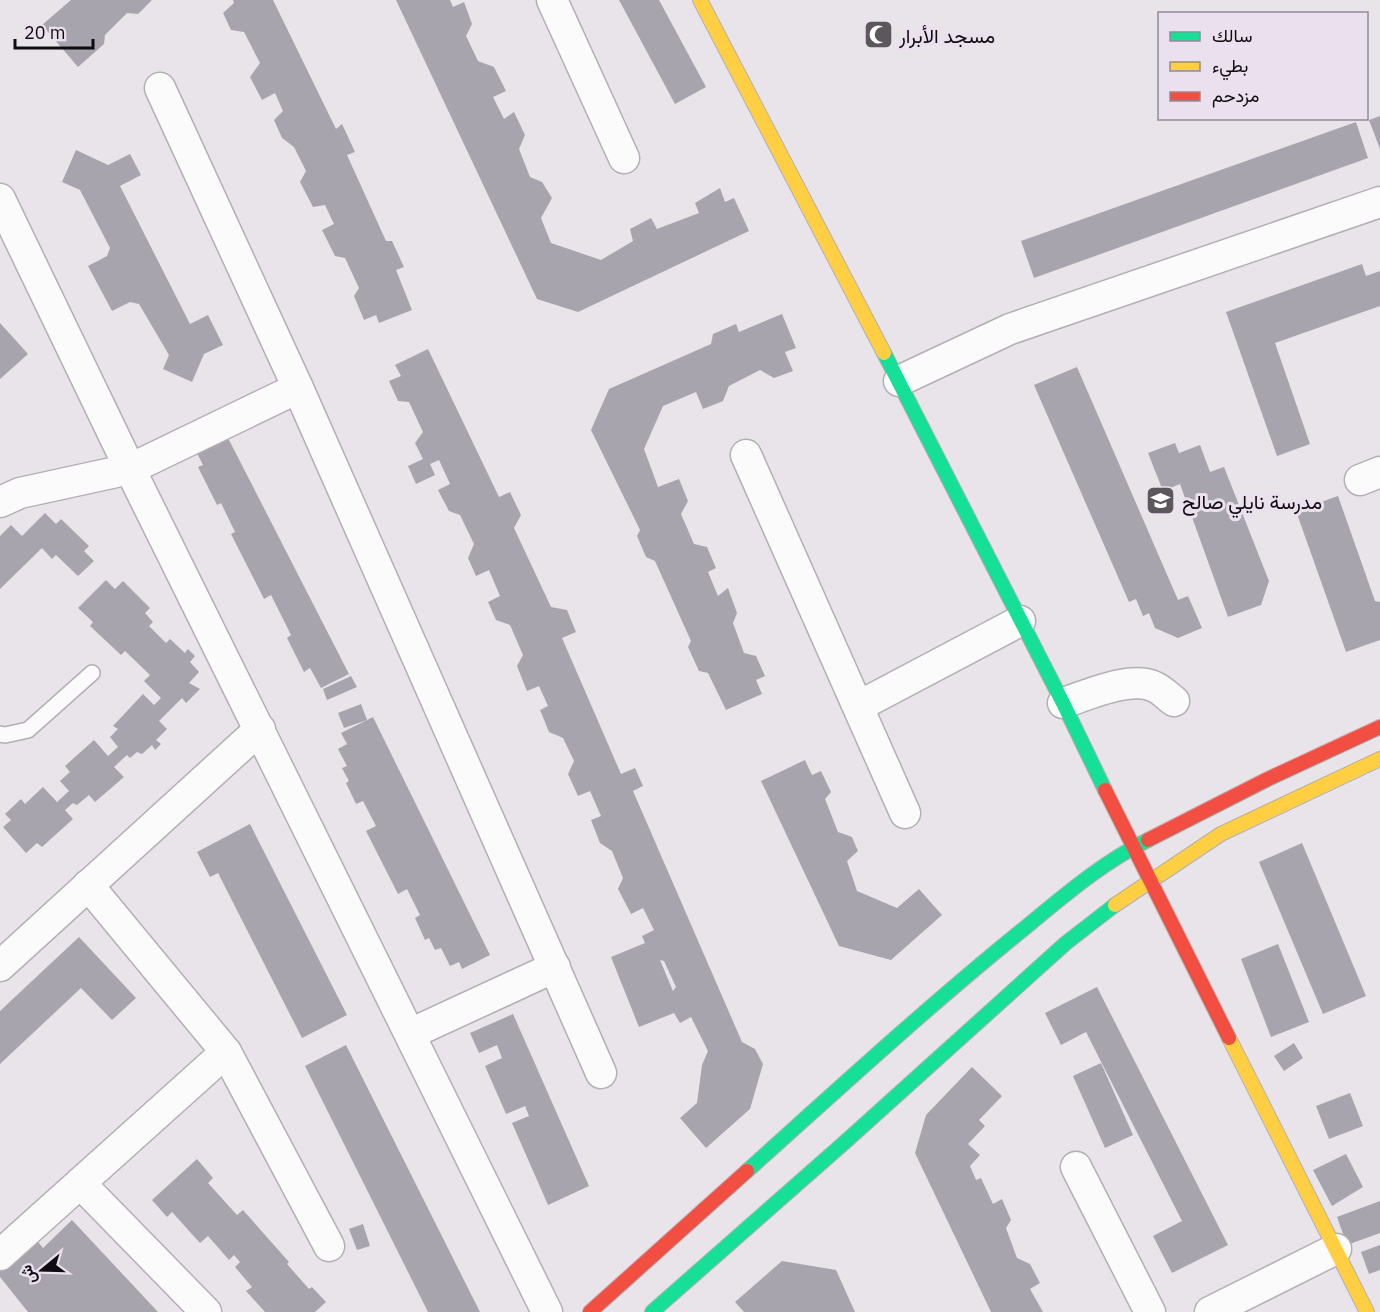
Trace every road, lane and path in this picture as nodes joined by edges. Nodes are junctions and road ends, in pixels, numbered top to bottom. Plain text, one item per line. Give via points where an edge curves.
1 (552, 0) edge
2 (700, 0) edge
3 (160, 88) dead end
4 (624, 158) dead end
5 (0, 199) edge
6 (1380, 201) edge
7 (899, 381) junction
8 (298, 388) junction
9 (746, 455) dead end
10 (130, 469) junction
11 (0, 502) edge
12 (1020, 621) junction
13 (92, 673) dead end
14 (1174, 701) dead end
15 (1063, 703) junction
16 (859, 706) junction
17 (1380, 727) edge
18 (260, 729) junction
19 (0, 734) edge
20 (1380, 759) edge
21 (905, 813) dead end
22 (1133, 847) junction
23 (1151, 881) junction
24 (88, 885) junction
25 (0, 966) edge
26 (555, 967) junction
27 (410, 1034) junction
28 (226, 1052) junction
29 (602, 1073) dead end
30 (1076, 1167) dead end
31 (80, 1183) junction
32 (329, 1245) dead end
33 (1336, 1249) junction
34 (0, 1255) edge
35 (207, 1312) edge
36 (547, 1312) edge
37 (590, 1312) edge
38 (652, 1312) edge
39 (1150, 1312) edge
40 (1210, 1312) edge
41 (1367, 1312) edge

1 - 4 street
2 - 7 street
3 - 8 street
5 - 10 street
6 - 7 street via 1010,329
7 - 12 street
8 - 10 street
8 - 26 street
9 - 16 street
10 - 11 street via 20,493
10 - 18 street
12 - 15 street
12 - 16 street
13 - 19 lane via 28,730
14 - 15 street via 1156,687 1127,683
15 - 22 street
16 - 21 street
17 - 22 street
18 - 24 street
18 - 27 street
20 - 23 street via 1221,834
22 - 23 street
22 - 37 street via 1078,885 944,994
23 - 33 street
23 - 38 street via 1066,942
24 - 25 street
24 - 28 street
26 - 27 street
26 - 29 street
27 - 36 street
28 - 31 street
28 - 32 street
30 - 39 street
31 - 34 street
31 - 35 street
33 - 40 street
33 - 41 street

